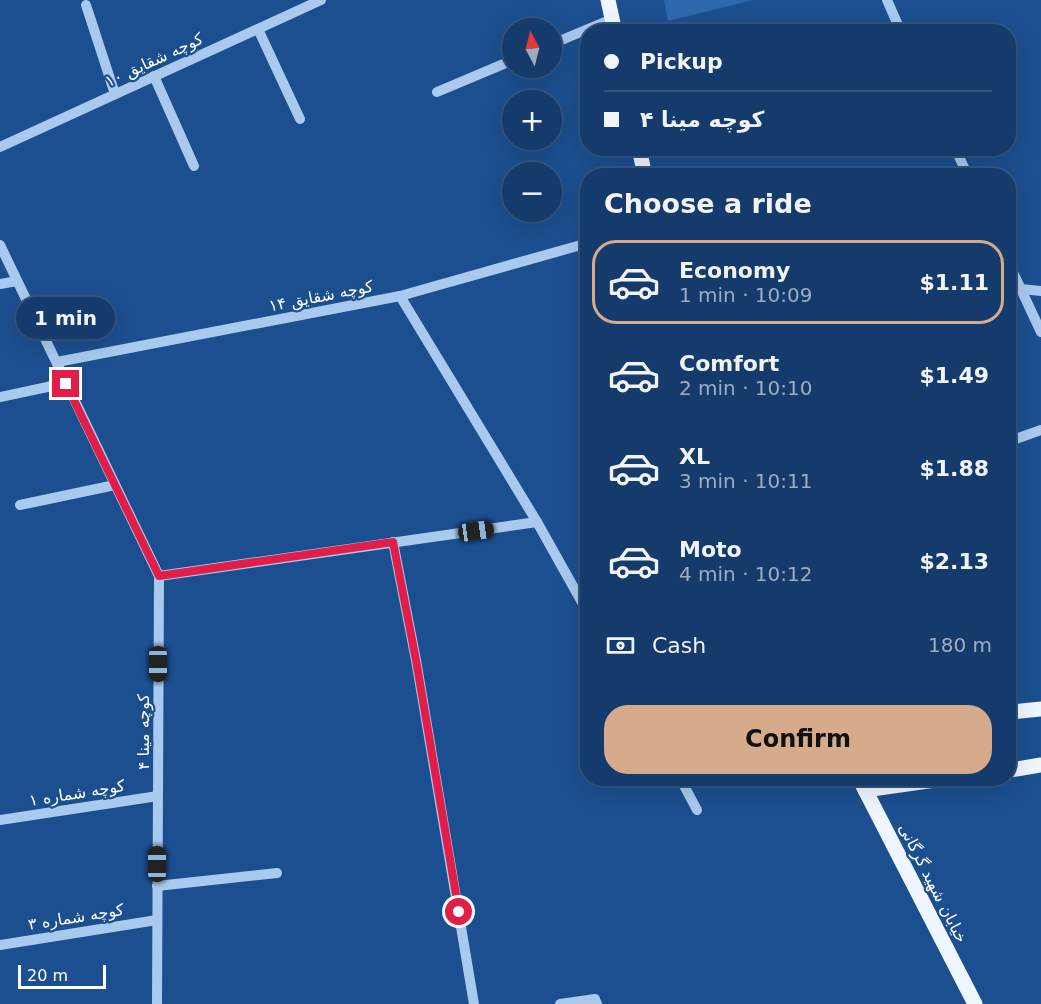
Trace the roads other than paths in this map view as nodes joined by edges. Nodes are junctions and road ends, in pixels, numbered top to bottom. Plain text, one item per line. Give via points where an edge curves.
1 (321, 0) edge
2 (608, 0) edge
3 (887, 0) edge
4 (86, 5) dead end
5 (613, 24) edge
6 (898, 24) edge
7 (258, 28) junction
8 (580, 35) edge
9 (562, 41) edge
10 (502, 65) edge
11 (154, 76) junction
12 (437, 92) dead end
13 (115, 94) junction
14 (300, 119) dead end
15 (0, 147) edge
16 (194, 166) dead end
17 (0, 245) edge
18 (580, 245) edge
19 (17, 281) junction
20 (0, 284) edge
21 (1016, 289) edge
22 (1016, 291) edge
23 (1041, 291) edge
24 (400, 296) junction
25 (1041, 332) edge
26 (57, 362) junction
27 (66, 384) junction
28 (0, 397) edge
29 (1041, 430) edge
30 (1016, 439) edge
31 (115, 485) junction
32 (20, 505) dead end
33 (537, 522) junction
34 (393, 542) junction
35 (159, 576) junction
36 (580, 599) edge
37 (1041, 709) edge
38 (1016, 711) edge
39 (1041, 765) edge
40 (1016, 769) edge
41 (684, 786) edge
42 (863, 786) edge
43 (158, 796) junction
44 (698, 810) dead end
45 (0, 820) edge
46 (277, 873) dead end
47 (157, 886) junction
48 (157, 920) junction
49 (0, 945) edge
50 (596, 1002) edge
51 (157, 1004) edge
52 (474, 1004) edge
53 (560, 1004) edge
54 (975, 1004) edge

1 - 7 street, کوچه شقایق ۱۰
2 - 5 main road
3 - 6 street
4 - 13 street
7 - 11 street, کوچه شقایق ۱۰
7 - 14 street
8 - 9 street
10 - 12 street
11 - 13 street, کوچه شقایق ۱۰
11 - 16 street
13 - 15 street, کوچه شقایق ۱۰
17 - 19 street, کوچه مینا ۴
18 - 24 street, کوچه شقایق ۱۴
19 - 20 street
19 - 26 street, کوچه مینا ۴
21 - 23 street
22 - 25 street
24 - 26 street, کوچه شقایق ۱۴
24 - 33 street
26 - 27 street, کوچه مینا ۴
27 - 28 street
27 - 31 street, کوچه مینا ۴
29 - 30 street
31 - 32 street
31 - 35 street, کوچه مینا ۴
33 - 34 street
33 - 36 street
34 - 35 street
34 - 52 street
35 - 43 street, کوچه مینا ۴
37 - 38 main road
39 - 40 main road
41 - 44 street
42 - 54 main road, خیابان شهید گرگانی
43 - 45 street, کوچه شماره ۱
43 - 47 street, کوچه مینا ۴
46 - 47 street
47 - 48 street, کوچه مینا ۴
48 - 49 street, کوچه شماره ۳
48 - 51 street, کوچه مینا ۴
50 - 53 street

